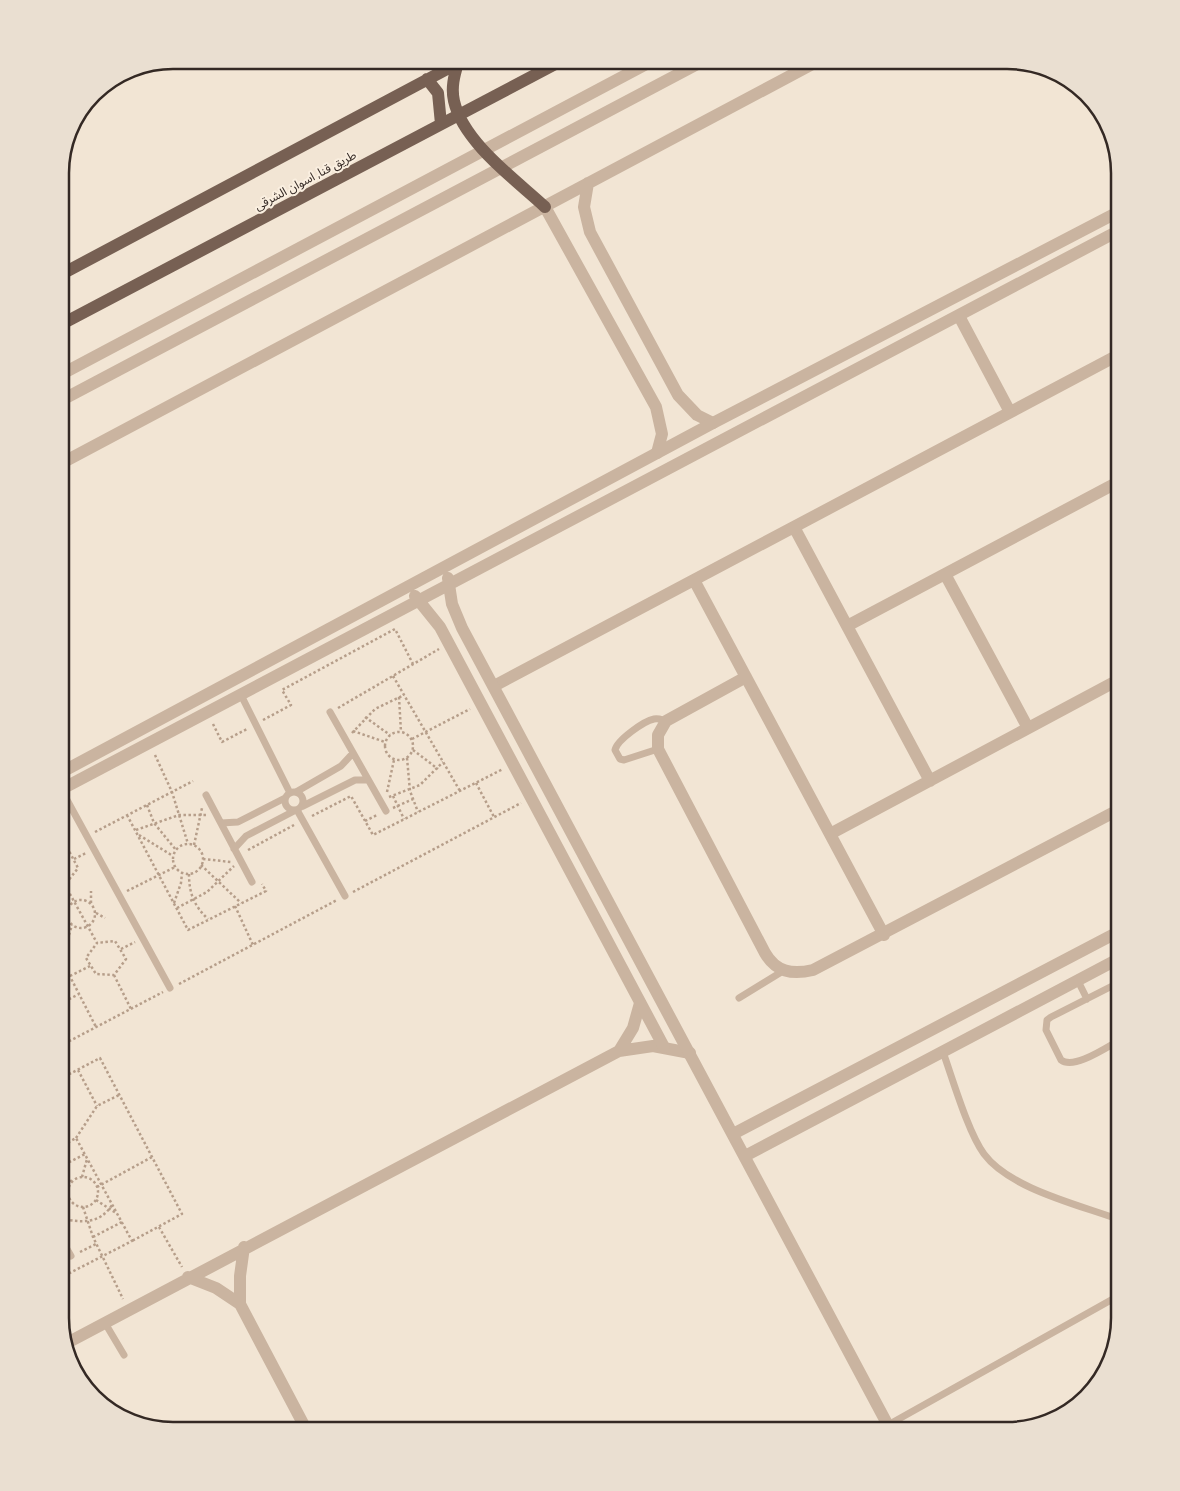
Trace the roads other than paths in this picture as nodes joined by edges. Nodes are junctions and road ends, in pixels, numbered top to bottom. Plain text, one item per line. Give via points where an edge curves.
1 (447, 69) edge
2 (459, 69) edge
3 (546, 69) edge
4 (637, 69) edge
5 (687, 69) edge
6 (803, 69) edge
7 (427, 79) junction
8 (459, 115) junction
9 (441, 124) junction
10 (485, 150) junction
11 (501, 167) junction
12 (588, 183) junction
13 (545, 207) junction
14 (1111, 216) edge
15 (1111, 235) edge
16 (69, 270) edge
17 (959, 316) junction
18 (69, 320) edge
19 (1111, 359) edge
20 (69, 370) edge
21 (69, 396) edge
22 (1010, 412) junction
23 (713, 423) junction
24 (657, 453) junction
25 (69, 459) edge
26 (1111, 489) edge
27 (794, 527) junction
28 (449, 566) junction
29 (945, 574) junction
30 (694, 580) junction
31 (448, 585) junction
32 (406, 588) junction
33 (420, 600) junction
34 (847, 626) junction
35 (746, 677) junction
36 (1111, 684) edge
37 (494, 686) junction
38 (241, 695) junction
39 (330, 712) road end
40 (666, 721) junction
41 (1028, 728) junction
42 (658, 749) junction
43 (353, 753) junction
44 (69, 768) edge
45 (368, 780) junction
46 (930, 781) junction
47 (69, 785) edge
48 (290, 794) junction
49 (206, 795) road end
50 (69, 803) edge
51 (299, 809) junction
52 (386, 811) dead end
53 (1111, 814) edge
54 (219, 820) junction
55 (830, 834) junction
56 (234, 849) junction
57 (252, 882) dead end
58 (345, 896) road end
59 (884, 935) junction
60 (1111, 936) edge
61 (1111, 963) edge
62 (783, 971) junction
63 (1078, 981) junction
64 (1111, 987) edge
65 (170, 988) road end
66 (739, 998) dead end
67 (1087, 999) junction
68 (640, 1003) junction
69 (1111, 1045) edge
70 (664, 1047) junction
71 (619, 1051) junction
72 (943, 1052) junction
73 (690, 1053) junction
74 (733, 1134) junction
75 (745, 1156) junction
76 (1111, 1217) edge
77 (244, 1247) junction
78 (69, 1253) edge
79 (71, 1256) dead end
80 (188, 1277) junction
81 (1111, 1300) edge
82 (240, 1304) junction
83 (105, 1322) junction
84 (72, 1341) edge
85 (124, 1355) dead end
86 (303, 1422) edge
87 (886, 1422) edge
88 (899, 1422) edge

1 - 7 main road
2 - 8 main road via 453,92
3 - 8 main road, طريق قنا, اسوان الشرقى
4 - 10 street
5 - 11 street
6 - 12 street
7 - 9 main road via 438,93
7 - 16 main road
8 - 9 main road, طريق قنا, اسوان الشرقى
8 - 10 main road
9 - 18 main road, طريق قنا, اسوان الشرقى
10 - 11 main road
10 - 20 street
11 - 13 main road
11 - 21 street
12 - 13 street
12 - 23 street via 584,208 590,232 678,395 697,415
13 - 24 street via 656,407 662,434
13 - 25 street
14 - 23 street
15 - 17 street
17 - 22 street
17 - 31 street
19 - 22 street
22 - 27 street
23 - 24 street
24 - 28 street
26 - 29 street
27 - 30 street
27 - 34 street
28 - 31 street
28 - 32 street
29 - 34 street
29 - 41 street
30 - 35 street
30 - 37 street
31 - 33 street
31 - 37 street via 458,620
32 - 33 street
32 - 44 street
33 - 38 street
33 - 68 street via 449,643
34 - 46 street
35 - 40 street
35 - 55 street
36 - 41 street
37 - 73 street
38 - 47 street
38 - 48 lane
39 - 43 lane
40 - 42 street via 658,735
40 - 42 lane via 649,721 619,741 615,750 624,760
41 - 46 street
42 - 62 street via 765,953
43 - 45 lane
43 - 48 lane via 341,766
45 - 51 lane via 356,780
45 - 52 lane
46 - 55 street
48 - 51 lane via 287,807
48 - 51 lane via 304,799
48 - 54 lane via 238,822
49 - 54 lane
50 - 65 lane
51 - 56 lane via 246,836
51 - 58 lane
53 - 59 street
54 - 56 lane
55 - 59 street
56 - 57 lane
59 - 62 street via 813,970 793,974
60 - 74 street
61 - 63 street
62 - 66 lane
63 - 67 lane
63 - 72 street
64 - 67 lane
67 - 69 lane via 1051,1017 1046,1030 1066,1063 1076,1063
68 - 70 street
68 - 71 street via 633,1028
70 - 71 street via 641,1046
70 - 73 street
71 - 77 street
72 - 75 street
72 - 76 lane via 977,1142 992,1163 1025,1185
73 - 74 street
74 - 75 street
75 - 87 street
77 - 80 street
77 - 82 street
78 - 79 lane
80 - 82 street via 216,1288
80 - 83 street
81 - 88 lane
82 - 86 street
83 - 84 street
83 - 85 lane

